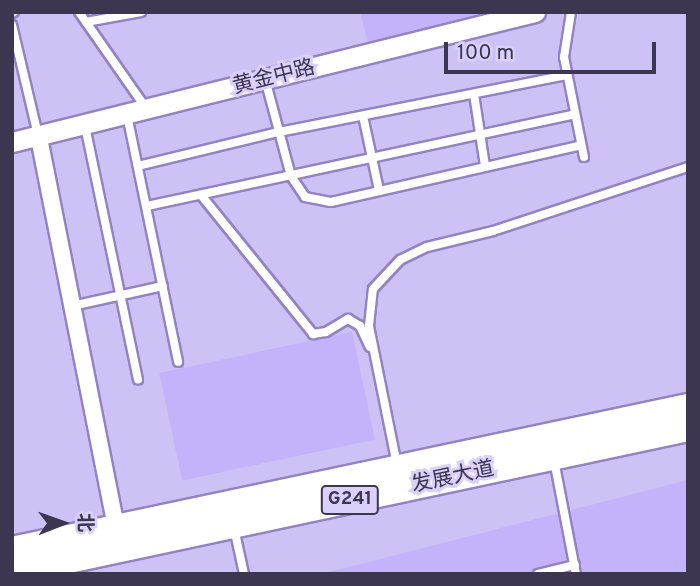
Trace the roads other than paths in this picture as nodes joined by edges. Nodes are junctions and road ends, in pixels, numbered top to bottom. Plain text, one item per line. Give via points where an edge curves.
1 (79, 12) edge
2 (141, 12) edge
3 (535, 12) edge
4 (571, 12) edge
5 (86, 22) junction
6 (12, 25) edge
7 (566, 75) junction
8 (265, 79) junction
9 (474, 94) junction
10 (147, 110) junction
11 (127, 115) junction
12 (573, 115) junction
13 (363, 116) junction
14 (85, 125) junction
15 (279, 132) junction
16 (481, 134) junction
17 (39, 138) junction
18 (12, 142) edge
19 (581, 145) junction
20 (372, 158) junction
21 (584, 158) dead end
22 (138, 166) junction
23 (485, 166) junction
24 (688, 167) edge
25 (291, 176) junction
26 (379, 190) junction
27 (201, 195) junction
28 (147, 206) junction
29 (163, 286) junction
30 (120, 296) junction
31 (72, 306) junction
32 (376, 359) junction
33 (178, 362) dead end
34 (138, 380) dead end
35 (688, 407) edge
36 (688, 428) edge
37 (553, 457) junction
38 (398, 468) junction
39 (233, 525) junction
40 (116, 528) junction
41 (12, 550) edge
42 (575, 569) edge
43 (12, 572) edge
44 (244, 574) edge
45 (538, 574) edge

1 - 5 lane
2 - 5 lane
3 - 8 street, 黄金中路
4 - 7 lane via 564,37
5 - 10 lane
6 - 17 lane
7 - 9 lane
7 - 12 lane
8 - 10 street, 黄金中路
8 - 15 lane
9 - 13 lane
9 - 16 lane
10 - 11 street, 黄金中路
11 - 14 street, 黄金中路
11 - 22 lane
12 - 16 lane
12 - 19 lane
13 - 15 lane
13 - 20 lane
14 - 17 street, 黄金中路
14 - 30 lane
15 - 22 lane
15 - 25 lane
16 - 20 lane
16 - 23 lane
17 - 18 street, 黄金中路
17 - 31 street
19 - 21 lane
19 - 23 lane
20 - 25 lane
20 - 26 lane
22 - 28 lane
23 - 26 lane
24 - 32 lane via 493,231 427,247 400,260 373,289 369,326
25 - 26 lane via 305,197 331,202
25 - 27 lane
27 - 28 lane
27 - 32 lane via 313,334 348,320 360,326
28 - 29 lane
29 - 30 lane
29 - 33 lane
30 - 31 lane
30 - 34 lane
31 - 40 street
32 - 38 lane
35 - 38 highway, 发展大道 / G241
36 - 37 highway, 发展大道 / G241
37 - 39 highway, 发展大道 / G241
37 - 42 lane
38 - 40 highway, 发展大道 / G241
39 - 43 highway, 发展大道 / G241
39 - 44 lane
40 - 41 highway, 发展大道 / G241
42 - 45 lane

